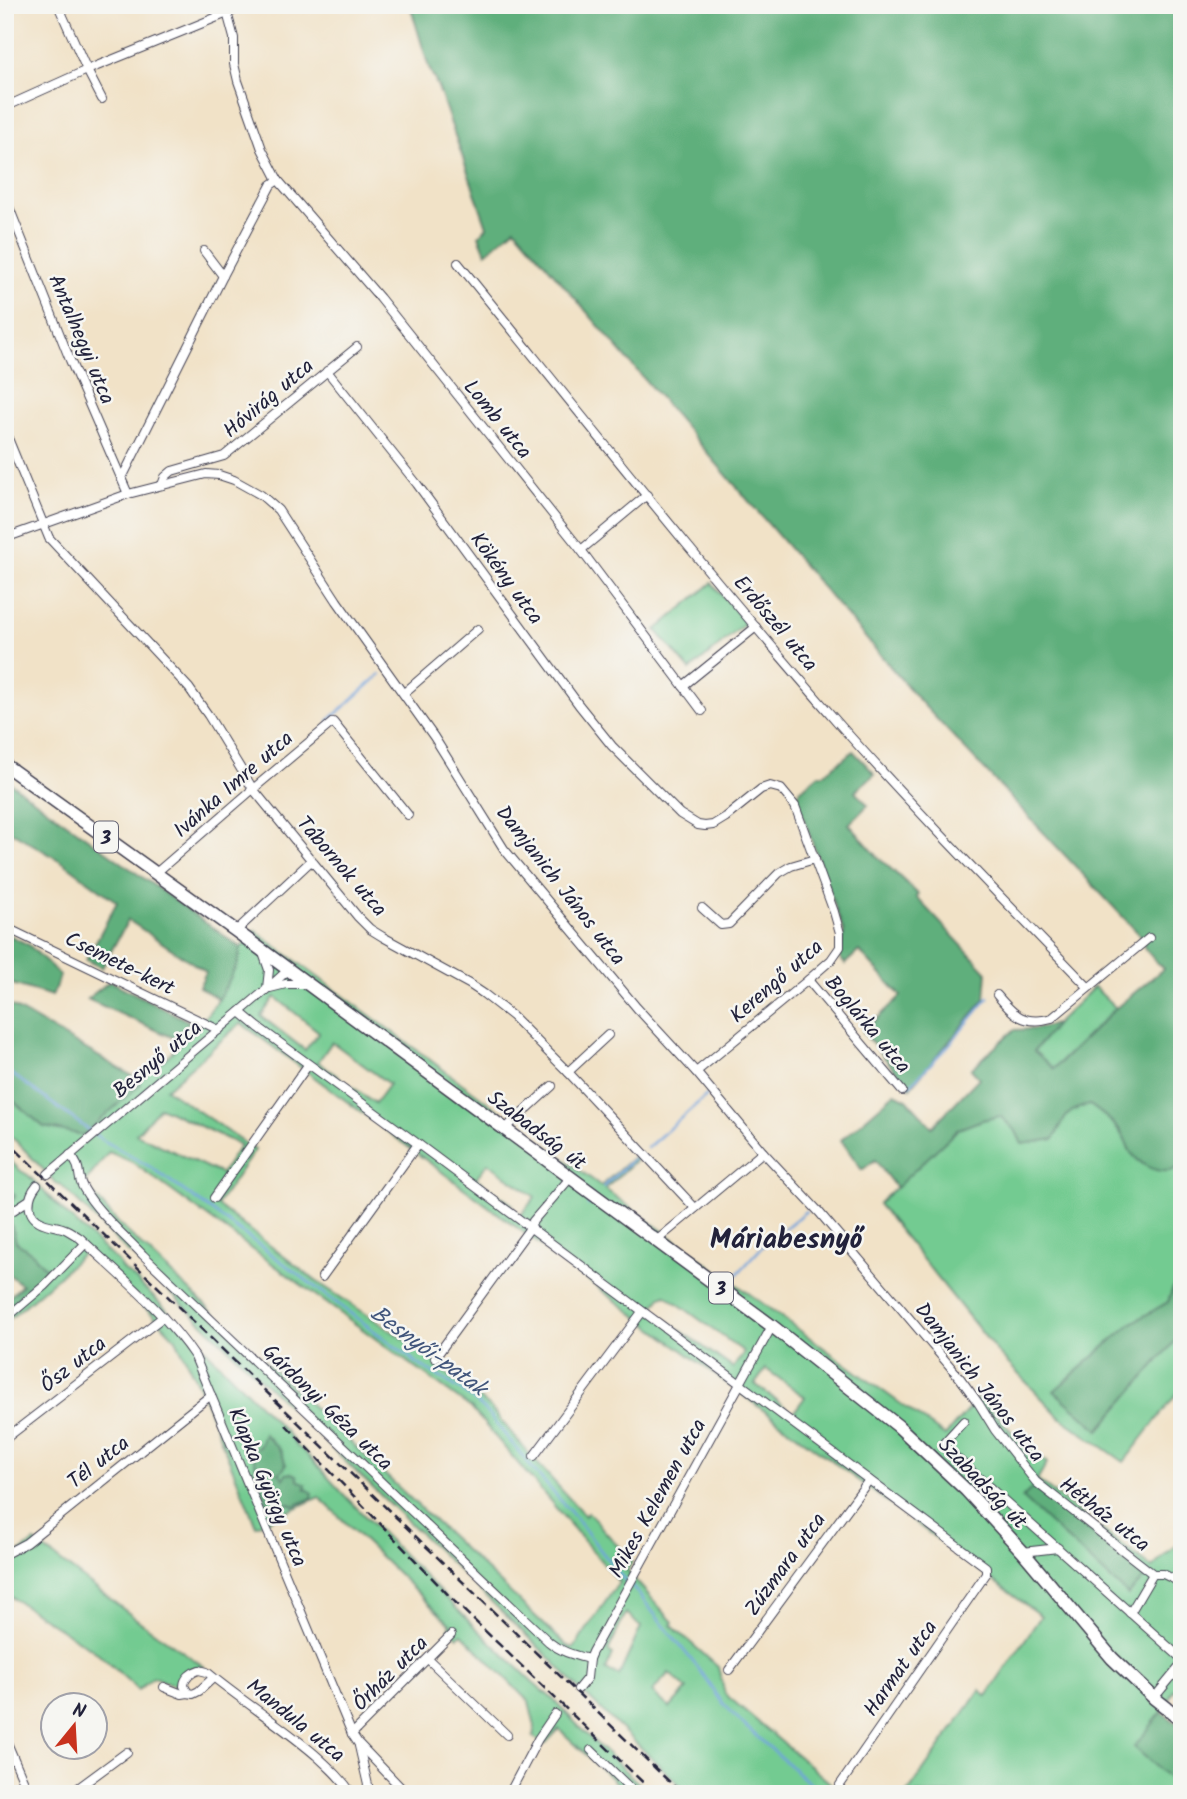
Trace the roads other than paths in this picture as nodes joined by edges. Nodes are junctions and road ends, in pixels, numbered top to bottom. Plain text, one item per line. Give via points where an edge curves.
1 (58, 5) edge
2 (247, 5) edge
3 (226, 9) edge
4 (87, 70) junction
5 (102, 99) dead end
6 (5, 107) edge
7 (278, 180) junction
8 (5, 197) edge
9 (205, 251) dead end
10 (458, 263) dead end
11 (223, 276) junction
12 (357, 346) dead end
13 (327, 371) junction
14 (5, 431) edge
15 (122, 478) junction
16 (162, 485) junction
17 (128, 494) junction
18 (647, 495) junction
19 (43, 525) junction
20 (5, 538) edge
21 (581, 550) junction
22 (756, 627) junction
23 (478, 629) dead end
24 (683, 687) junction
25 (404, 693) junction
26 (702, 711) dead end
27 (5, 765) edge
28 (253, 789) junction
29 (665, 799) joint
30 (408, 815) dead end
31 (815, 859) junction
32 (312, 860) junction
33 (156, 873) junction
34 (702, 908) dead end
35 (5, 927) edge
36 (236, 932) junction
37 (1149, 939) dead end
38 (261, 951) junction
39 (288, 970) junction
40 (808, 980) junction
41 (307, 985) junction
42 (1088, 987) junction
43 (267, 989) junction
44 (997, 995) dead end
45 (240, 1012) junction
46 (219, 1030) junction
47 (607, 1035) dead end
48 (308, 1065) junction
49 (568, 1072) junction
50 (696, 1072) junction
51 (552, 1086) dead end
52 (902, 1091) dead end
53 (505, 1129) junction
54 (418, 1144) junction
55 (763, 1152) junction
56 (69, 1155) junction
57 (48, 1174) dead end
58 (570, 1178) junction
59 (37, 1185) dead end
60 (214, 1198) dead end
61 (29, 1200) junction
62 (695, 1209) junction
63 (12, 1211) dead end
64 (530, 1228) junction
65 (656, 1241) junction
66 (85, 1244) junction
67 (322, 1277) dead end
68 (642, 1312) junction
69 (163, 1317) junction
70 (5, 1319) edge
71 (772, 1326) junction
72 (435, 1358) dead end
73 (740, 1384) junction
74 (211, 1395) junction
75 (964, 1421) dead end
76 (5, 1439) edge
77 (534, 1456) dead end
78 (869, 1480) junction
79 (1036, 1482) joint
80 (1059, 1548) junction
81 (1023, 1552) junction
82 (5, 1554) edge
83 (1153, 1574) junction
84 (1182, 1583) edge
85 (1130, 1613) junction
86 (452, 1635) dead end
87 (428, 1659) junction
88 (589, 1659) junction
89 (1182, 1662) edge
90 (729, 1670) dead end
91 (213, 1678) junction
92 (164, 1687) dead end
93 (578, 1689) dead end
94 (188, 1693) junction
95 (1154, 1698) junction
96 (555, 1714) dead end
97 (1182, 1720) edge
98 (352, 1734) junction
99 (507, 1735) dead end
100 (5, 1738) edge
101 (358, 1743) junction
102 (591, 1750) dead end
103 (127, 1752) dead end
104 (840, 1785) dead end
105 (29, 1794) edge
106 (71, 1794) edge
107 (352, 1794) edge
108 (368, 1794) edge
109 (407, 1794) edge
110 (509, 1794) edge
111 (636, 1794) edge

1 - 4 street
2 - 3 street
3 - 4 street
3 - 7 street, Lomb utca via 238,81
4 - 5 street
4 - 6 street
7 - 11 street via 271,185
7 - 21 street, Lomb utca via 380,298
8 - 15 street, Antalhegyi utca
9 - 11 street
10 - 18 street, Erdőszél utca
11 - 15 street
12 - 13 street, Hóvirág utca
13 - 16 street, Hóvirág utca via 224,456 172,471
13 - 29 street, Kökény utca via 417,484 579,705
14 - 19 street, Tábornok utca
15 - 17 street, Antalhegyi utca
16 - 17 street, Damjanich János utca
16 - 25 street, Damjanich János utca via 219,474 271,503
17 - 19 street, Damjanich János utca
18 - 21 street
18 - 22 street, Erdőszél utca
19 - 20 street, Damjanich János utca
19 - 28 street, Tábornok utca via 49,538 189,688
21 - 24 street, Lomb utca
22 - 24 street
22 - 42 street, Erdőszél utca via 841,726
23 - 25 street
24 - 26 street, Lomb utca
25 - 50 street, Damjanich János utca via 504,849
27 - 33 main road, Szabadság út / 3
28 - 30 street, Ivánka Imre utca via 333,722
28 - 32 street, Tábornok utca
28 - 33 street, Ivánka Imre utca
29 - 31 street, Kerengő utca via 685,819 705,827 721,821 761,789 778,787 795,806
31 - 34 street via 779,873 729,924 721,925
31 - 40 street, Kerengő utca via 840,933 840,947
32 - 36 street
32 - 49 street, Tábornok utca via 370,929 484,994
33 - 36 main road, Szabadság út / 3
35 - 46 street, Csemete-kert
36 - 38 main road, Szabadság út / 3
37 - 42 street
38 - 39 main road, Szabadság út / 3
38 - 43 street via 269,970
39 - 41 main road, Szabadság út / 3
39 - 43 street, Besnyő utca
40 - 50 street, Kerengő utca
40 - 52 street, Boglárka utca
41 - 43 street
41 - 53 main road, Szabadság út / 3
42 - 44 street via 1055,1016 1040,1021 1016,1015
43 - 45 street, Besnyő utca
45 - 46 street, Besnyő utca
45 - 48 street
46 - 56 street, Besnyő utca
47 - 49 street
48 - 54 street
48 - 60 street
49 - 62 street, Tábornok utca
50 - 55 street, Damjanich János utca
51 - 53 street
53 - 58 main road, Szabadság út / 3
54 - 64 street
54 - 67 street
55 - 62 street
55 - 79 street, Damjanich János utca via 960,1378
56 - 57 street, Besnyő utca
56 - 88 street, Gárdonyi Géza utca via 78,1165 86,1192 143,1255 549,1642 568,1654
58 - 64 street
58 - 65 main road, Szabadság út / 3
59 - 61 street
61 - 63 street
61 - 66 street, Klapka György utca via 41,1223 73,1233
62 - 65 street
64 - 68 street
64 - 72 street
65 - 71 main road, Szabadság út / 3
66 - 69 street, Klapka György utca
66 - 70 street
68 - 73 street
68 - 77 street
69 - 74 street, Klapka György utca via 195,1357
69 - 76 street, Ősz utca
71 - 73 street, Mikes Kelemen utca
71 - 81 main road, Szabadság út / 3 via 898,1426
73 - 78 street
73 - 88 street, Mikes Kelemen utca
74 - 82 street, Tél utca
74 - 98 street, Klapka György utca
75 - 80 street, Szabadság út via 942,1445
78 - 90 street, Zúzmara utca
78 - 104 street, Harmat utca via 987,1569
79 - 83 street, Hétház utca
80 - 81 street, Szabadság út
80 - 85 street, Szabadság út
81 - 95 main road, Szabadság út / 3 via 1092,1636
83 - 84 street
83 - 85 street
85 - 89 street, Szabadság út
86 - 87 street, Őrház utca
87 - 98 street, Őrház utca
87 - 99 street
88 - 93 street, Mikes Kelemen utca via 587,1678
89 - 95 street, Szabadság út
91 - 94 street via 199,1691
91 - 94 street via 204,1671 194,1672 184,1683
91 - 107 street, Mandula utca via 296,1739
92 - 94 street
95 - 97 main road, Szabadság út / 3
96 - 110 street
98 - 101 street, Klapka György utca
100 - 105 street
101 - 108 street
101 - 109 street, Klapka György utca
102 - 111 street
103 - 106 street

